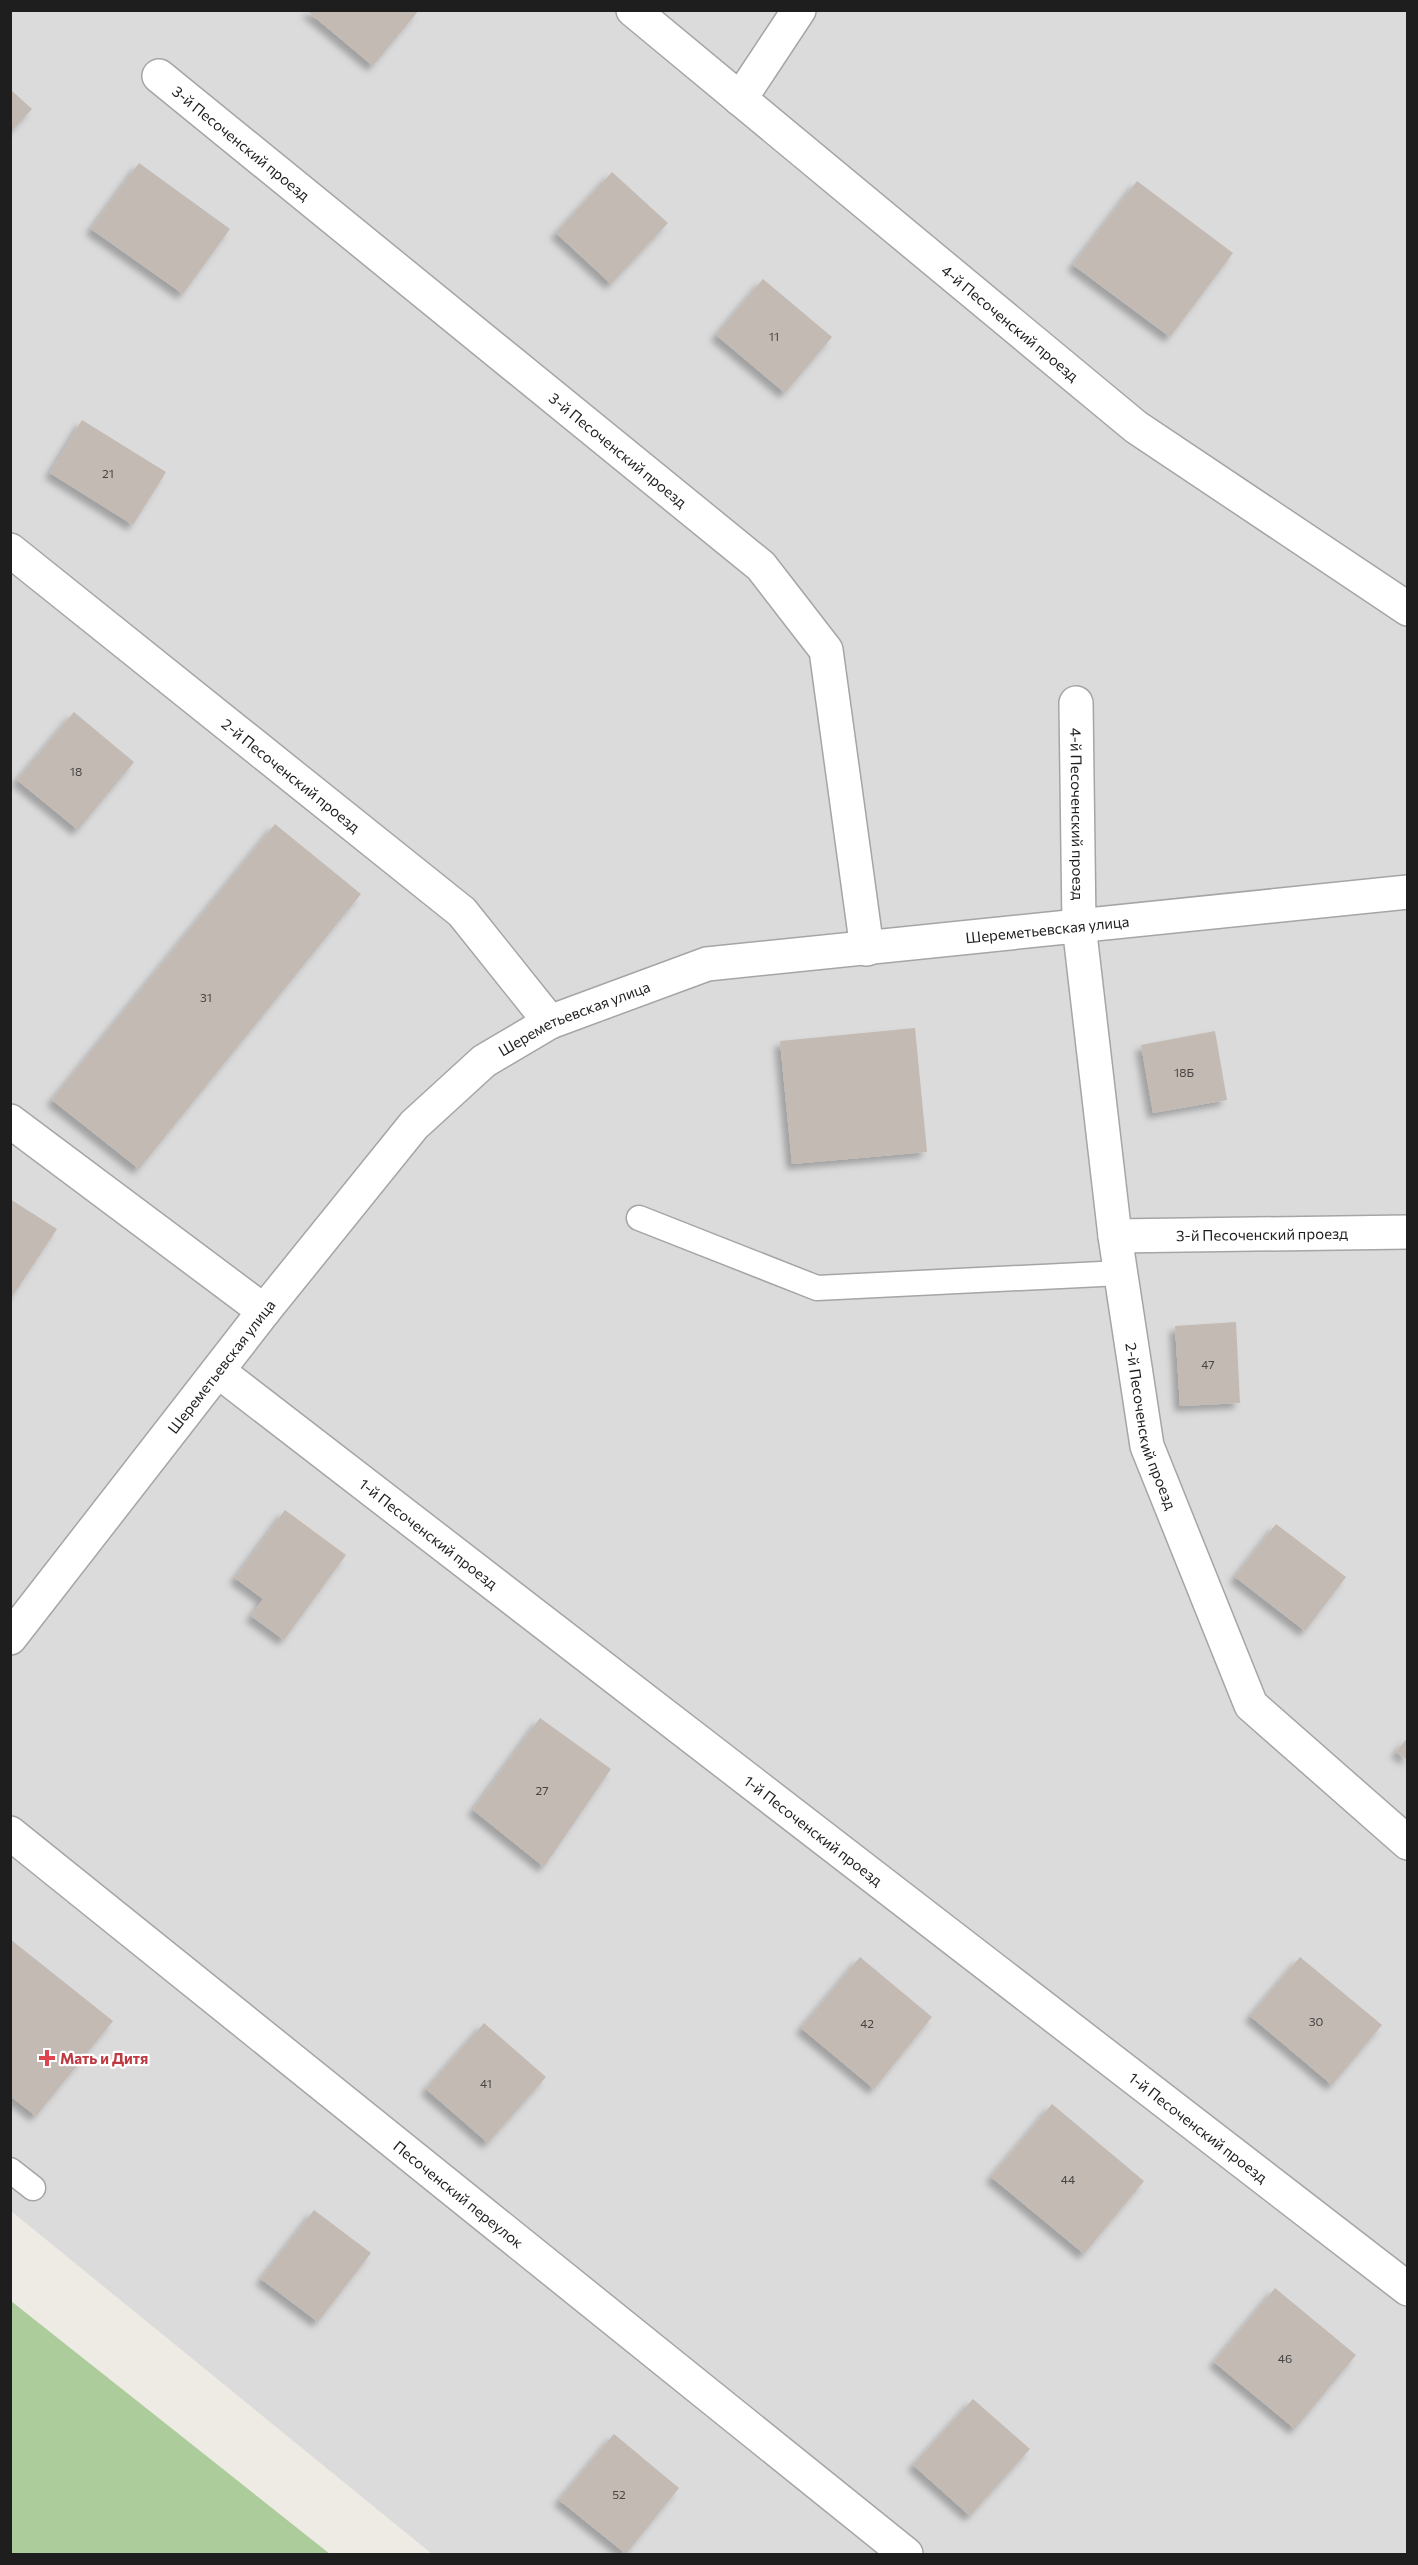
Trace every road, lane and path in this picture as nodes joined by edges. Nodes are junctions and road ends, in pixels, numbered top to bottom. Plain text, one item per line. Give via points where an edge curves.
1 (633, 10) edge
2 (799, 10) edge
3 (159, 76) dead end
4 (740, 99) junction
5 (10, 550) edge
6 (1407, 609) edge
7 (1076, 703) dead end
8 (1407, 892) edge
9 (1079, 925) junction
10 (867, 949) junction
11 (550, 1022) junction
12 (10, 1121) edge
13 (639, 1218) dead end
14 (1407, 1232) edge
15 (1115, 1236) junction
16 (1121, 1273) junction
17 (264, 1311) junction
18 (218, 1371) junction
19 (10, 1638) edge
20 (10, 1833) edge
21 (1407, 1843) edge
22 (10, 2170) edge
23 (33, 2188) dead end
24 (1407, 2289) edge
25 (906, 2554) edge

1 - 4 street, 4-й Песоченский проезд
2 - 4 street
3 - 10 street, 3-й Песоченский проезд via 761,566 826,650
4 - 6 street, 4-й Песоченский проезд via 1136,427
5 - 11 street, 2-й Песоченский проезд via 462,912
7 - 9 street, 4-й Песоченский проезд
8 - 9 street, Шереметьевская улица
9 - 10 street, Шереметьевская улица
9 - 15 street, 2-й Песоченский проезд
10 - 11 street, Шереметьевская улица via 707,964
11 - 17 street, Шереметьевская улица via 484,1061 414,1125
12 - 17 street
13 - 16 lane via 817,1288
14 - 15 street, 3-й Песоченский проезд
15 - 16 street, 2-й Песоченский проезд
16 - 21 street, 2-й Песоченский проезд via 1147,1446 1251,1705
17 - 18 street, Шереметьевская улица
18 - 19 street, Шереметьевская улица
18 - 24 street, 1-й Песоченский проезд
20 - 25 street, Песоченский переулок
22 - 23 lane

